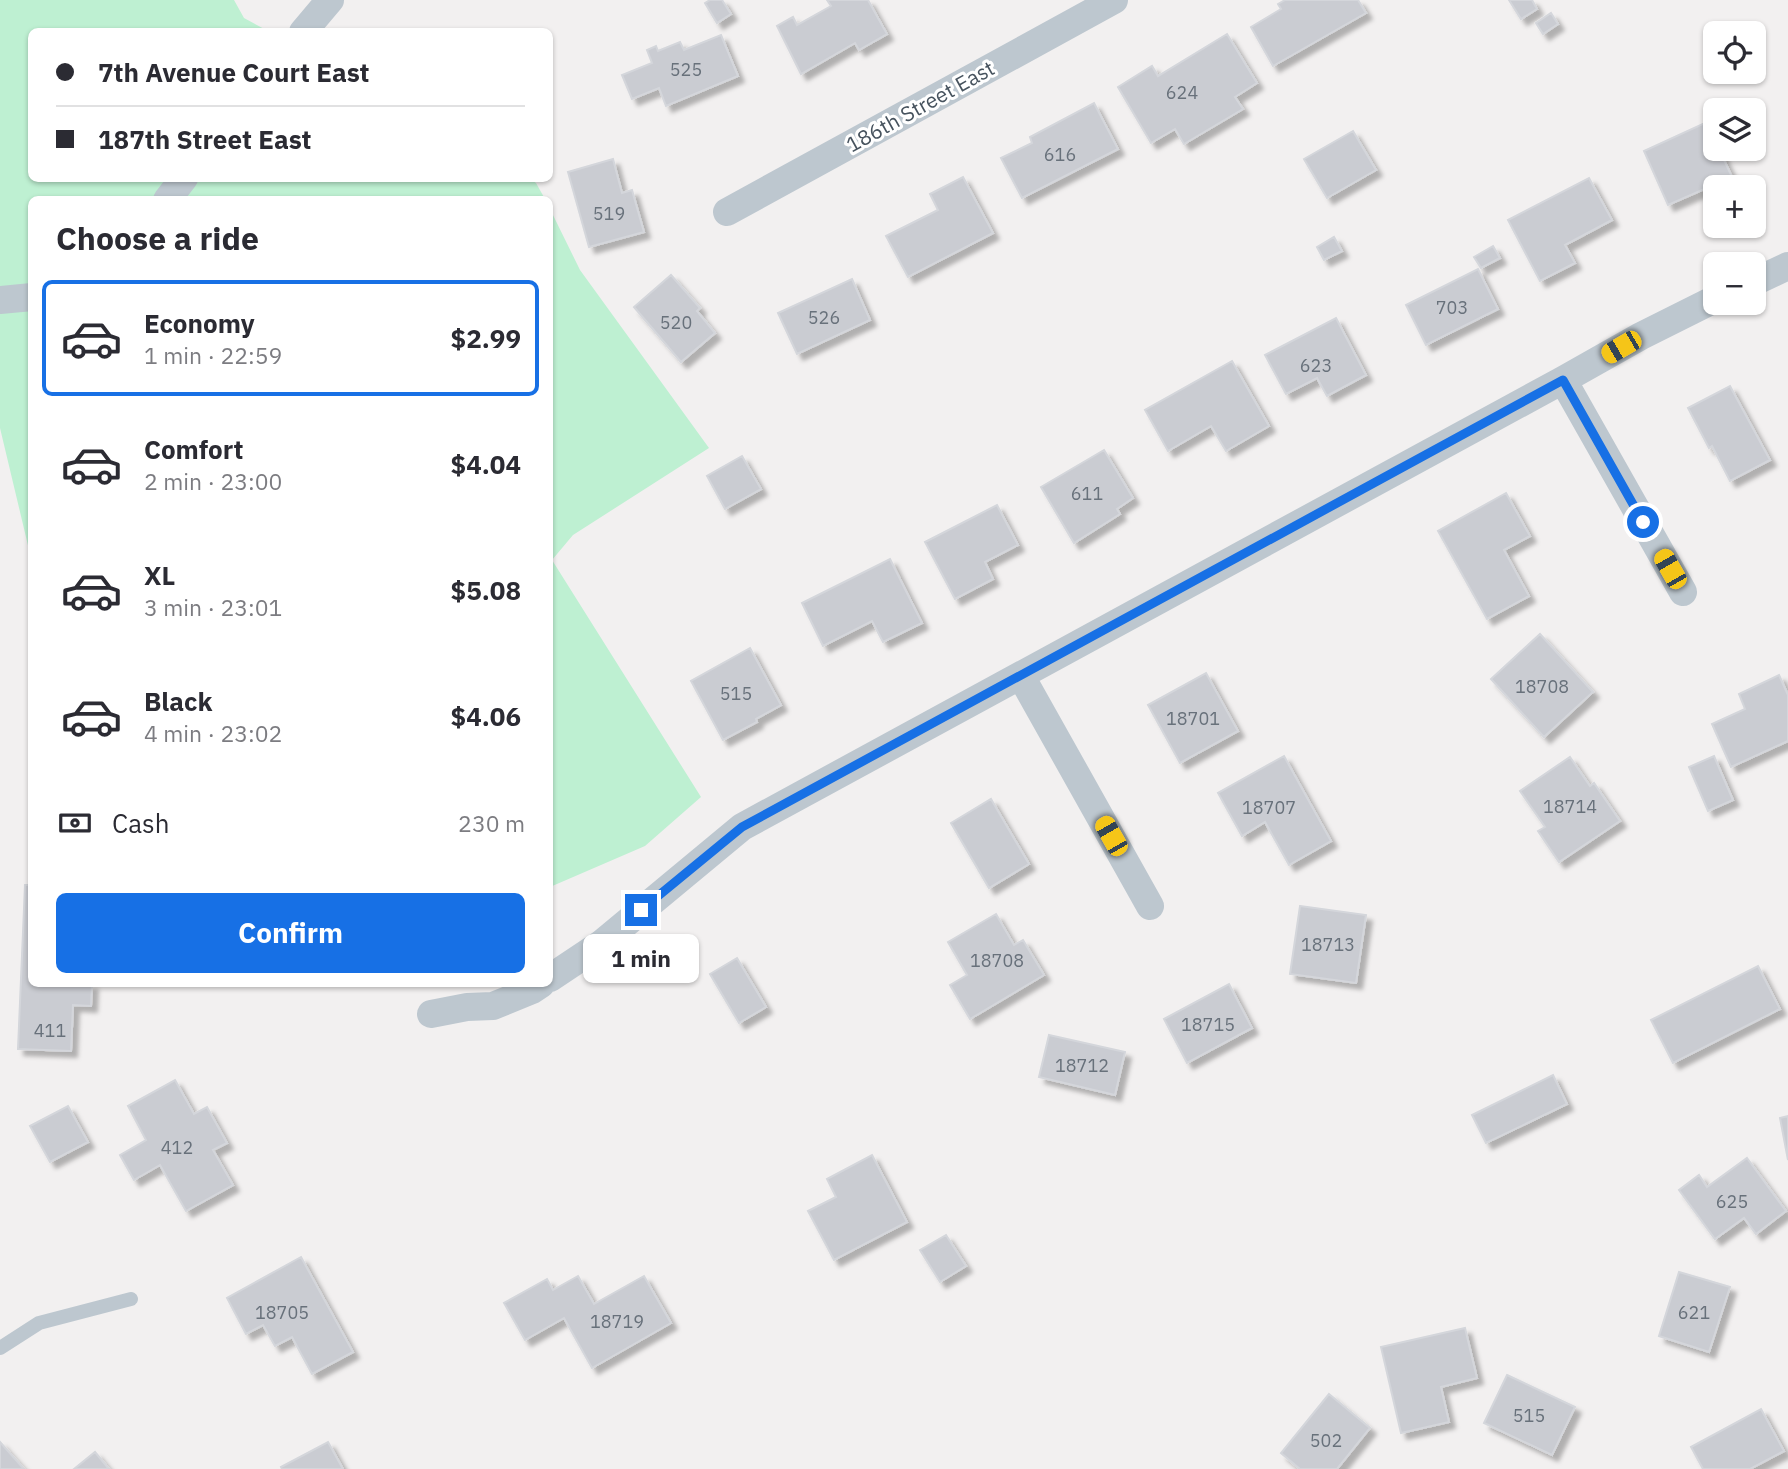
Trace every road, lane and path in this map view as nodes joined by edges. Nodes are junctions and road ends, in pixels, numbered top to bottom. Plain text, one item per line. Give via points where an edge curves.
1 (330, 0) edge
2 (1114, 0) edge
3 (306, 28) edge
4 (181, 182) edge
5 (170, 196) edge
6 (727, 212) dead end
7 (1788, 266) edge
8 (1766, 276) edge
9 (28, 296) edge
10 (0, 300) edge
11 (1703, 305) edge
12 (1563, 380) junction
13 (1684, 592) dead end
14 (1021, 676) junction
15 (1150, 906) dead end
16 (553, 976) edge
17 (536, 987) edge
18 (431, 1014) dead end
19 (131, 1299) dead end
20 (0, 1348) edge

1 - 3 street
2 - 6 street, 186th Street East
4 - 5 street
7 - 8 street
9 - 10 street
11 - 12 street
12 - 13 street
12 - 14 street
14 - 15 street
14 - 16 street via 742,827 601,944
17 - 18 street via 493,1006
19 - 20 lane via 39,1323

